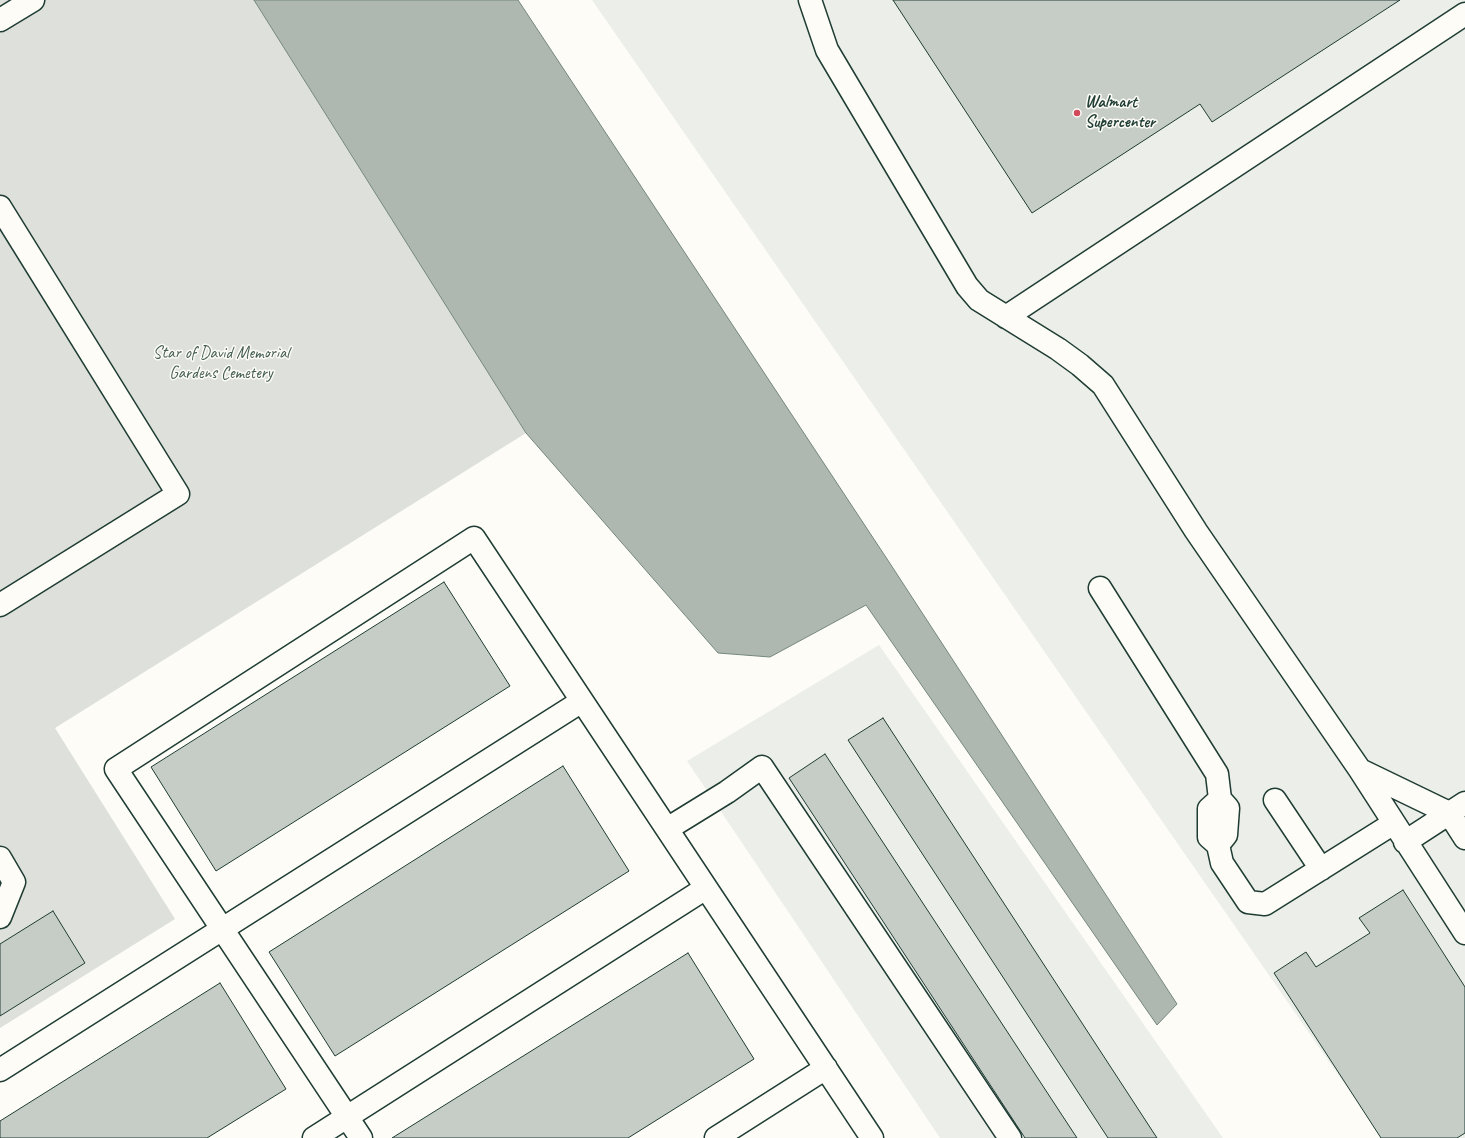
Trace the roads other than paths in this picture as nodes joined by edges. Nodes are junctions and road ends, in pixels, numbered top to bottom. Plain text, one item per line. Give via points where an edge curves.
1 (33, 0) edge
2 (810, 0) edge
3 (1465, 14) edge
4 (0, 20) edge
5 (0, 207) edge
6 (1006, 316) junction
7 (1100, 588) dead end
8 (0, 605) edge
9 (582, 701) junction
10 (1360, 770) junction
11 (1275, 800) dead end
12 (1457, 808) edge
13 (1394, 823) junction
14 (667, 829) junction
15 (1465, 838) edge
16 (1405, 842) junction
17 (0, 858) edge
18 (1321, 869) junction
19 (706, 888) junction
20 (0, 917) edge
21 (222, 929) junction
22 (1465, 933) edge
23 (826, 1068) junction
24 (0, 1070) edge
25 (347, 1117) junction
26 (314, 1138) edge
27 (361, 1138) edge
28 (716, 1138) edge
29 (872, 1138) edge
30 (1010, 1138) edge

1 - 4 lane
2 - 6 lane via 827,50 967,286 979,300
3 - 6 lane
5 - 8 lane via 178,494
6 - 10 lane via 1058,349 1103,386 1196,531
7 - 18 lane via 1217,774 1220,798 1209,809 1209,837 1218,845 1222,863 1248,902 1265,904
9 - 14 lane
9 - 21 lane
9 - 21 lane via 474,538 467,542 116,769
10 - 12 lane
10 - 13 lane
11 - 18 lane
12 - 15 lane
12 - 16 lane
13 - 16 lane
13 - 18 lane
14 - 19 lane
14 - 30 lane via 762,767
16 - 22 lane
17 - 20 lane via 14,882
19 - 23 lane
19 - 25 lane
21 - 24 lane
21 - 25 lane
23 - 28 lane
23 - 29 lane
25 - 26 lane
25 - 27 lane

